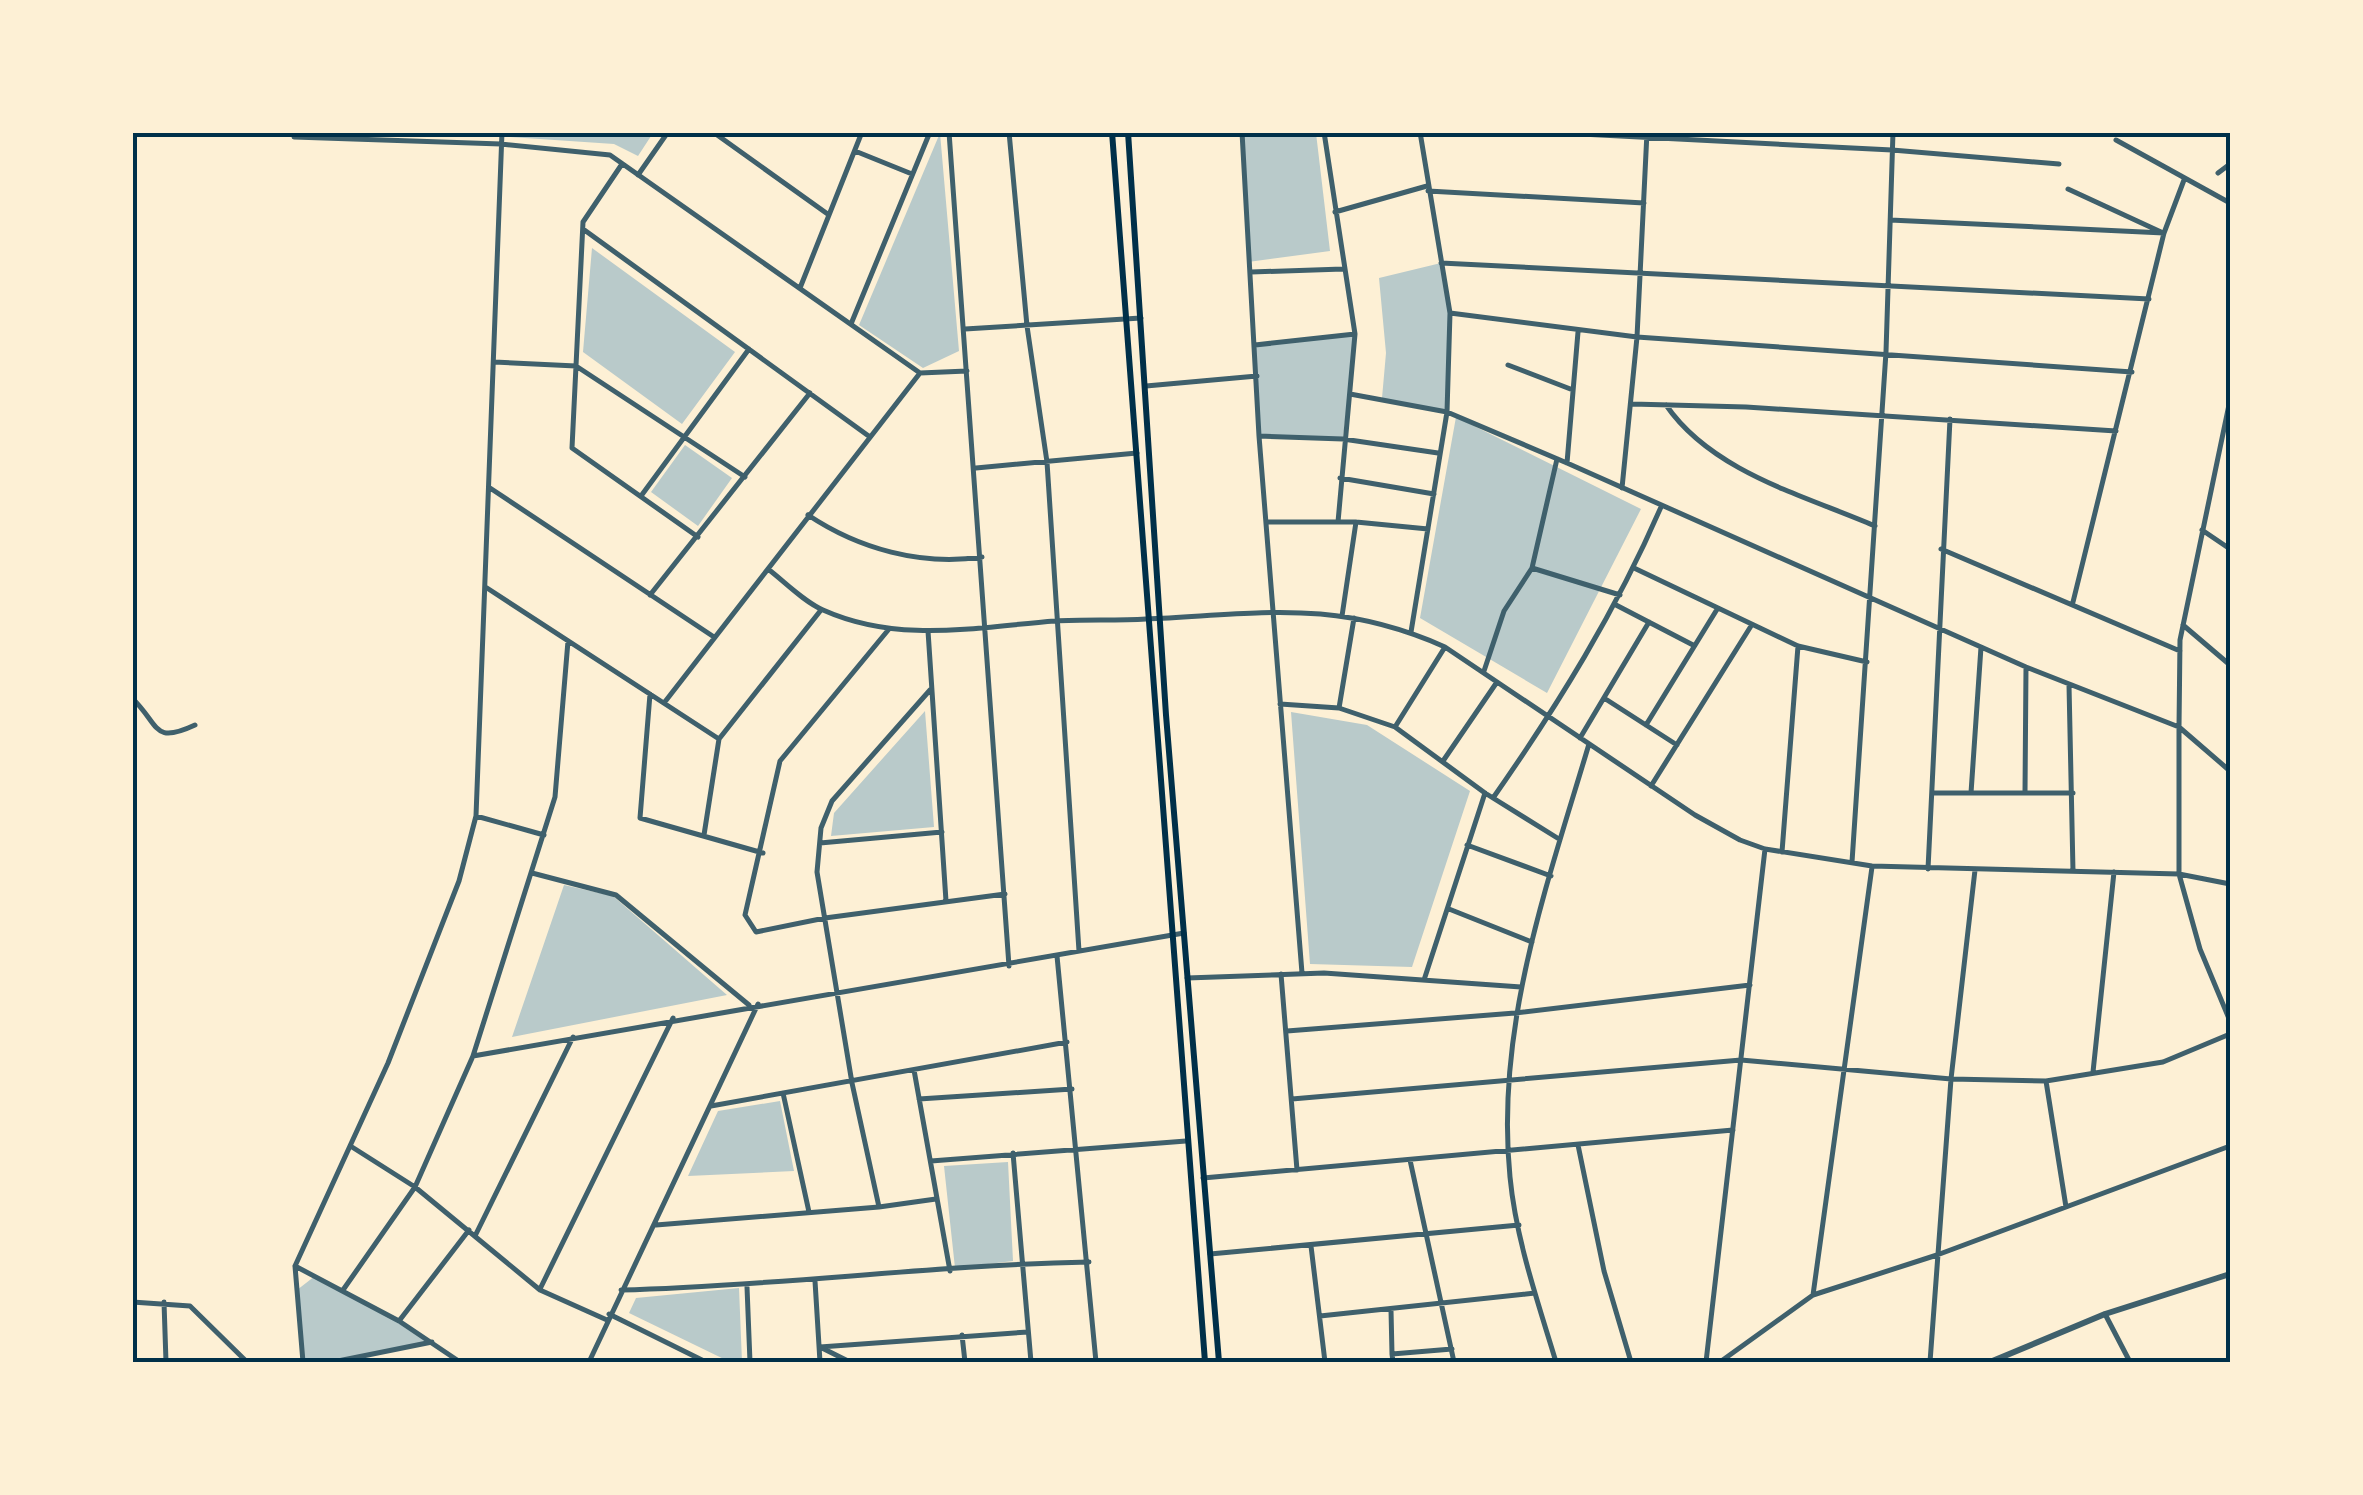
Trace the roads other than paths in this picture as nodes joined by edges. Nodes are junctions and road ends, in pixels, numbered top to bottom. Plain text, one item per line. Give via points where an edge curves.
1 (412, 132) edge
2 (502, 132) edge
3 (668, 132) edge
4 (713, 132) edge
5 (862, 132) edge
6 (930, 132) edge
7 (949, 132) edge
8 (1009, 132) edge
9 (1112, 132) edge
10 (1128, 132) edge
11 (1242, 132) edge
12 (1324, 132) edge
13 (1420, 132) edge
14 (1542, 132) edge
15 (1894, 132) edge
16 (1647, 135) edge
17 (337, 136) edge
18 (294, 137) dead end
19 (2116, 140) dead end
20 (412, 141) junction
21 (502, 144) junction
22 (1892, 150) junction
23 (854, 151) junction
24 (622, 164) junction
25 (2059, 164) dead end
26 (2230, 164) edge
27 (2218, 172) dead end
28 (913, 174) junction
29 (638, 175) junction
30 (2184, 180) junction
31 (1428, 188) junction
32 (2068, 189) dead end
33 (2230, 203) edge
34 (1644, 204) junction
35 (1335, 212) junction
36 (829, 215) junction
37 (1890, 220) junction
38 (583, 229) junction
39 (2164, 233) junction
40 (1440, 262) junction
41 (1344, 268) junction
42 (1639, 271) junction
43 (1251, 272) junction
44 (1889, 286) junction
45 (800, 289) junction
46 (2148, 299) junction
47 (1450, 314) junction
48 (1141, 318) junction
49 (1128, 319) junction
50 (850, 324) junction
51 (1027, 326) junction
52 (965, 329) junction
53 (1578, 332) junction
54 (1355, 334) junction
55 (1636, 337) junction
56 (1255, 345) junction
57 (748, 349) junction
58 (1886, 352) junction
59 (494, 362) junction
60 (576, 366) junction
61 (1508, 366) dead end
62 (968, 371) junction
63 (2132, 372) junction
64 (920, 373) junction
65 (1257, 376) junction
66 (1146, 386) junction
67 (1573, 390) junction
68 (810, 393) junction
69 (1350, 394) junction
70 (2230, 400) edge
71 (1632, 404) junction
72 (1666, 405) junction
73 (1446, 412) junction
74 (1880, 417) junction
75 (1950, 419) junction
76 (2227, 421) edge
77 (2116, 431) junction
78 (1259, 436) junction
79 (684, 437) junction
80 (870, 437) junction
81 (1343, 439) junction
82 (1139, 453) junction
83 (1438, 453) junction
84 (1556, 458) junction
85 (1047, 462) junction
86 (1566, 463) junction
87 (976, 468) junction
88 (745, 477) junction
89 (1340, 478) junction
90 (490, 488) junction
91 (1622, 488) junction
92 (1434, 494) junction
93 (640, 496) junction
94 (1662, 506) junction
95 (808, 515) junction
96 (1266, 522) junction
97 (1338, 522) junction
98 (1356, 522) junction
99 (1875, 526) junction
100 (1429, 530) junction
101 (2202, 530) junction
102 (698, 538) junction
103 (1941, 549) junction
104 (2230, 549) edge
105 (982, 556) junction
106 (1532, 568) junction
107 (1634, 568) junction
108 (768, 569) junction
109 (487, 588) junction
110 (650, 595) junction
111 (1621, 596) junction
112 (1872, 596) junction
113 (2073, 602) junction
114 (1616, 606) junction
115 (822, 610) junction
116 (1274, 610) junction
117 (1716, 610) junction
118 (1342, 616) junction
119 (1162, 618) junction
120 (1354, 618) junction
121 (1147, 619) junction
122 (1055, 621) junction
123 (1650, 622) junction
124 (2183, 625) junction
125 (1752, 626) junction
126 (1940, 626) junction
127 (889, 629) junction
128 (988, 630) junction
129 (928, 631) junction
130 (1411, 632) junction
131 (714, 638) junction
132 (568, 641) junction
133 (1694, 646) junction
134 (1798, 646) junction
135 (1445, 647) junction
136 (1981, 647) junction
137 (2180, 651) junction
138 (1867, 662) junction
139 (2230, 665) edge
140 (2026, 667) junction
141 (1484, 672) junction
142 (1498, 682) junction
143 (2069, 685) junction
144 (930, 690) junction
145 (650, 694) junction
146 (132, 698) edge
147 (1604, 698) junction
148 (664, 703) junction
149 (1280, 704) junction
150 (1339, 708) junction
151 (1549, 718) junction
152 (1646, 725) junction
153 (195, 726) dead end
154 (1395, 726) junction
155 (2179, 726) junction
156 (1580, 738) junction
157 (719, 739) junction
158 (1589, 744) junction
159 (1677, 745) junction
160 (1443, 762) junction
161 (2230, 771) edge
162 (1651, 786) junction
163 (1484, 793) junction
164 (1932, 793) junction
165 (1970, 793) junction
166 (2025, 793) junction
167 (2072, 793) junction
168 (1493, 798) junction
169 (476, 816) junction
170 (942, 832) junction
171 (544, 834) junction
172 (704, 836) junction
173 (1560, 840) junction
174 (820, 843) junction
175 (1467, 845) junction
176 (1765, 849) junction
177 (763, 852) junction
178 (1782, 853) junction
179 (1852, 862) junction
180 (1872, 866) junction
181 (1928, 869) junction
182 (1975, 870) junction
183 (2074, 871) junction
184 (2114, 872) junction
185 (532, 873) junction
186 (2179, 874) junction
187 (1551, 876) junction
188 (2230, 884) edge
189 (1005, 894) junction
190 (946, 902) junction
191 (1449, 909) junction
192 (825, 918) junction
193 (1184, 933) junction
194 (1171, 935) junction
195 (1532, 942) junction
196 (1079, 951) junction
197 (1057, 956) junction
198 (1009, 966) junction
199 (1281, 974) junction
200 (1302, 974) junction
201 (1187, 978) junction
202 (1424, 980) junction
203 (1750, 985) junction
204 (1521, 987) junction
205 (840, 995) junction
206 (758, 1004) junction
207 (749, 1005) junction
208 (1515, 1012) junction
209 (672, 1018) junction
210 (2230, 1021) edge
211 (1288, 1031) junction
212 (2230, 1034) edge
213 (573, 1038) junction
214 (1067, 1042) junction
215 (473, 1056) junction
216 (1741, 1060) junction
217 (1844, 1069) junction
218 (914, 1070) junction
219 (2093, 1072) junction
220 (1951, 1079) junction
221 (1508, 1081) junction
222 (2046, 1081) junction
223 (852, 1083) junction
224 (1072, 1089) junction
225 (784, 1093) junction
226 (919, 1099) junction
227 (1292, 1100) junction
228 (711, 1106) junction
229 (1733, 1130) junction
230 (1186, 1141) junction
231 (1578, 1146) junction
232 (2230, 1146) edge
233 (352, 1147) junction
234 (1077, 1148) junction
235 (1509, 1152) junction
236 (1012, 1153) junction
237 (1410, 1160) junction
238 (932, 1161) junction
239 (1297, 1170) junction
240 (1203, 1178) junction
241 (416, 1188) junction
242 (936, 1198) junction
243 (2066, 1207) junction
244 (878, 1208) junction
245 (809, 1212) junction
246 (655, 1225) junction
247 (1520, 1225) junction
248 (1425, 1232) junction
249 (472, 1233) junction
250 (1311, 1245) junction
251 (1210, 1254) junction
252 (1937, 1255) junction
253 (1089, 1262) junction
254 (1020, 1264) junction
255 (295, 1266) junction
256 (950, 1272) junction
257 (2230, 1274) edge
258 (815, 1281) junction
259 (746, 1286) junction
260 (343, 1290) junction
261 (540, 1290) junction
262 (621, 1290) junction
263 (1535, 1293) junction
264 (1813, 1295) junction
265 (132, 1302) edge
266 (164, 1302) junction
267 (1445, 1304) junction
268 (1391, 1310) junction
269 (2106, 1314) junction
270 (1320, 1316) junction
271 (608, 1317) junction
272 (398, 1321) junction
273 (1028, 1332) junction
274 (962, 1335) junction
275 (432, 1342) junction
276 (820, 1347) junction
277 (1452, 1349) junction
278 (1392, 1354) junction
279 (166, 1362) edge
280 (247, 1362) edge
281 (303, 1362) edge
282 (333, 1362) edge
283 (460, 1362) edge
284 (589, 1362) edge
285 (706, 1362) edge
286 (750, 1362) edge
287 (820, 1362) edge
288 (850, 1362) edge
289 (965, 1362) edge
290 (1031, 1362) edge
291 (1096, 1362) edge
292 (1205, 1362) edge
293 (1220, 1362) edge
294 (1325, 1362) edge
295 (1392, 1362) edge
296 (1454, 1362) edge
297 (1556, 1362) edge
298 (1631, 1362) edge
299 (1706, 1362) edge
300 (1720, 1362) edge
301 (1930, 1362) edge
302 (1990, 1362) edge
303 (2130, 1362) edge

1 - 20 street
2 - 21 street
3 - 29 street
4 - 36 street
5 - 23 street
6 - 28 street
7 - 52 street
8 - 51 street
9 - 49 main road
10 - 48 main road
11 - 43 street
12 - 35 street
13 - 31 street
14 - 16 street
15 - 22 street
16 - 22 street
16 - 34 street
17 - 18 street
17 - 20 street
19 - 30 street
20 - 21 street
21 - 24 street via 610,155
21 - 59 street
22 - 25 street
22 - 37 street
23 - 28 street
23 - 36 street
24 - 29 street
24 - 38 street
26 - 27 street
28 - 50 street
29 - 45 street
30 - 33 street
30 - 39 street
31 - 34 street
31 - 35 street
31 - 40 street
32 - 39 street
34 - 42 street
35 - 41 street
36 - 45 street
37 - 39 street
37 - 44 street
38 - 57 street
38 - 60 street
39 - 46 street
40 - 42 street
40 - 47 street
41 - 43 street
41 - 54 street
42 - 44 street
42 - 55 street
43 - 56 street
44 - 46 street
44 - 58 street
45 - 50 street
46 - 63 street
47 - 53 street
47 - 73 street
48 - 49 street
48 - 66 main road
49 - 51 street
49 - 82 main road
50 - 64 street
51 - 52 street
51 - 85 street
52 - 62 street
53 - 55 street
53 - 67 street
54 - 56 street
54 - 69 street
55 - 58 street
55 - 71 street
56 - 65 street
57 - 68 street
57 - 79 street
58 - 63 street
58 - 74 street
59 - 60 street
59 - 90 street
60 - 79 street
60 - 93 street via 572,448
61 - 67 street
62 - 64 street
62 - 87 street
63 - 77 street
64 - 80 street
65 - 66 street
65 - 78 street
66 - 119 main road
67 - 86 street
68 - 80 street
68 - 88 street
69 - 73 street
69 - 81 street
70 - 76 street
71 - 72 street
71 - 91 street
72 - 74 street
72 - 99 street via 1684,430 1720,458
73 - 83 street
73 - 84 street
74 - 75 street
74 - 99 street
75 - 77 street
75 - 103 street
76 - 101 street
77 - 113 street
78 - 81 street
78 - 96 street
79 - 88 street
79 - 93 street
80 - 95 street
81 - 83 street
81 - 89 street
82 - 85 street
82 - 121 main road
83 - 92 street
84 - 86 street
84 - 106 street
85 - 87 street
85 - 122 street
86 - 91 street
87 - 105 street
88 - 102 street
89 - 92 street
89 - 97 street
90 - 109 street
90 - 110 street
91 - 94 street
92 - 100 street
93 - 102 street
94 - 107 street
94 - 112 street
95 - 105 street via 844,539 881,548 956,561
95 - 108 street
96 - 97 street
96 - 116 street
97 - 98 street
98 - 100 street
98 - 118 street
99 - 112 street
100 - 130 street
101 - 104 street
101 - 124 street
102 - 110 street
103 - 113 street
103 - 126 street
105 - 128 street
106 - 111 street
106 - 141 street via 1504,611
107 - 111 street
107 - 117 street
108 - 115 street
108 - 131 street
109 - 132 street
109 - 169 street
110 - 131 street
111 - 114 street
112 - 126 street
112 - 138 street
113 - 137 street
114 - 123 street
114 - 151 street
115 - 127 street
115 - 157 street
116 - 118 street
116 - 119 street
116 - 149 street
117 - 125 street
117 - 133 street
118 - 120 street
119 - 121 street
119 - 193 main road
120 - 130 street
120 - 150 street
121 - 122 street
121 - 194 main road
122 - 128 street
122 - 196 street
123 - 133 street
123 - 147 street
124 - 137 street
124 - 139 street
125 - 134 street
125 - 159 street
126 - 136 street
126 - 164 street
127 - 129 street
127 - 177 street via 786,750
128 - 129 street
128 - 189 street
129 - 144 street
130 - 135 street
131 - 148 street
132 - 145 street
132 - 171 street via 554,797
133 - 152 street
134 - 138 street
134 - 178 street
135 - 141 street
135 - 154 street
136 - 140 street
136 - 165 street
137 - 155 street
138 - 179 street
140 - 143 street
140 - 166 street
141 - 142 street
142 - 151 street
142 - 160 street
143 - 155 street
143 - 167 street
144 - 170 street
144 - 174 street via 832,801
145 - 148 street
145 - 172 street via 640,818
146 - 153 street via 160,733 172,736
147 - 152 street
147 - 156 street
148 - 157 street
149 - 150 street
149 - 200 street
150 - 154 street
151 - 156 street
151 - 168 street
152 - 159 street
154 - 160 street
155 - 161 street
155 - 186 street
156 - 158 street
157 - 172 street
158 - 162 street
158 - 173 street
159 - 162 street
160 - 163 street
162 - 176 street
163 - 168 street
163 - 175 street
164 - 165 street
164 - 181 street
165 - 166 street
166 - 167 street
167 - 183 street
168 - 173 street
169 - 171 street
169 - 233 street via 459,881
170 - 174 street
170 - 190 street
171 - 185 street
172 - 177 street
173 - 187 street
174 - 192 street
175 - 187 street
175 - 191 street
176 - 178 street
176 - 203 street
177 - 192 street via 745,915 756,932
178 - 179 street
179 - 180 street
180 - 181 street
180 - 217 street
181 - 182 street
182 - 183 street
182 - 220 street
183 - 184 street
184 - 186 street
184 - 219 street
185 - 207 street via 616,894
185 - 215 street
186 - 188 street
186 - 210 street
187 - 195 street
189 - 190 street
189 - 198 street
190 - 192 street
191 - 195 street
191 - 202 street
192 - 205 street
193 - 194 street
193 - 201 main road
194 - 196 street
194 - 230 main road
195 - 204 street
196 - 197 street
197 - 198 street
197 - 214 street
198 - 205 street
199 - 200 street
199 - 201 street
199 - 211 street
200 - 202 street
201 - 240 main road
202 - 204 street
203 - 208 street
203 - 216 street
204 - 208 street
205 - 206 street
205 - 223 street
206 - 207 street
206 - 228 street
207 - 209 street
208 - 211 street
208 - 221 street
209 - 213 street
209 - 261 street
211 - 227 street
212 - 219 street via 2163,1062
213 - 215 street
213 - 249 street
214 - 218 street
214 - 224 street
215 - 241 street
216 - 217 street
216 - 221 street
216 - 229 street
217 - 220 street
217 - 264 street
218 - 223 street
218 - 226 street
219 - 222 street
220 - 222 street
220 - 252 street
221 - 227 street
221 - 235 street
222 - 243 street
223 - 225 street
223 - 244 street
224 - 226 street
224 - 234 street
225 - 228 street
225 - 245 street
226 - 238 street
227 - 239 street
228 - 246 street
229 - 231 street
229 - 299 street
230 - 234 street
230 - 292 main road
231 - 235 street
231 - 298 street
232 - 243 street
233 - 241 street
233 - 255 street
234 - 236 street
234 - 253 street
235 - 237 street
235 - 247 street
236 - 238 street
236 - 254 street
237 - 239 street
237 - 248 street
238 - 242 street
239 - 240 street
240 - 251 main road
241 - 249 street
241 - 260 street
242 - 244 street
242 - 256 street
243 - 252 street
244 - 245 street
245 - 246 street
246 - 262 street
247 - 248 street
247 - 263 street
248 - 250 street
248 - 267 street
249 - 261 street
249 - 272 street
250 - 251 street
250 - 270 street
251 - 293 main road
252 - 264 street
252 - 301 street
253 - 254 street
253 - 291 street
254 - 256 street
254 - 273 street
255 - 260 street
255 - 281 street
256 - 258 street
257 - 269 street
258 - 259 street
258 - 276 street
259 - 262 street
259 - 286 street
260 - 272 street
261 - 271 street
262 - 271 street
263 - 267 street
263 - 297 street
264 - 300 street
265 - 266 street
266 - 279 street
266 - 280 street via 200,1313
267 - 268 street
267 - 277 street
268 - 270 street
268 - 278 street
269 - 302 street
269 - 303 street
270 - 294 street
271 - 284 street
271 - 285 street
272 - 275 street
273 - 274 street
273 - 290 street
274 - 276 street
274 - 289 street
275 - 282 street
275 - 283 street
276 - 287 street
276 - 288 street
277 - 278 street
277 - 296 street
278 - 295 street

